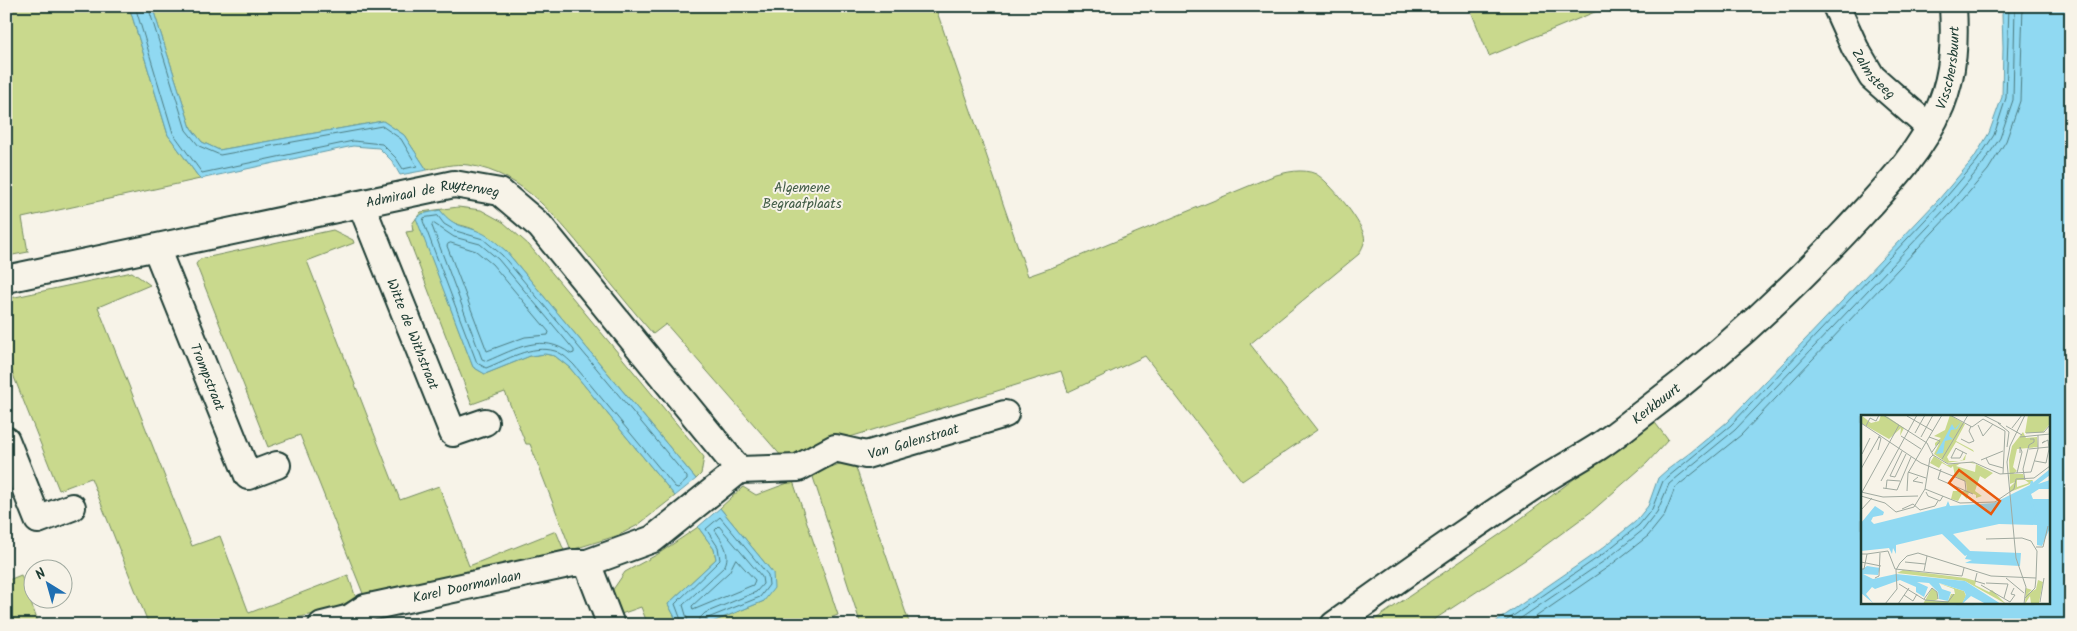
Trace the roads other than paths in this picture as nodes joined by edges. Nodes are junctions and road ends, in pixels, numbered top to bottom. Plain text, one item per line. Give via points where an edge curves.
1 (1836, 6) edge
2 (1953, 6) edge
3 (1929, 127) junction
4 (361, 204) junction
5 (156, 248) junction
6 (6, 279) edge
7 (1005, 414) dead end
8 (485, 422) dead end
9 (6, 440) edge
10 (277, 465) dead end
11 (739, 470) junction
12 (72, 507) dead end
13 (587, 563) junction
14 (351, 621) edge
15 (322, 625) edge
16 (612, 625) edge
17 (1334, 625) edge

1 - 3 street, Zalmsteeg via 1872,77
2 - 3 street, Visschersbuurt via 1954,59 1940,107
3 - 17 street, Kerkbuurt via 1901,170 1804,276 1683,383 1599,446 1413,568
4 - 5 street, Admiraal de Ruyterweg
4 - 8 street, Witte de Withstraat via 453,433
4 - 11 street, Admiraal de Ruyterweg via 454,184 500,192 540,226
5 - 6 street, Admiraal de Ruyterweg
5 - 10 street, Trompstraat via 248,476
7 - 11 street, Van Galenstraat via 866,455 835,448 798,468
9 - 12 street via 38,520
11 - 13 street, Karel Doormanlaan via 653,539
13 - 14 street, Karel Doormanlaan via 572,563 365,608
13 - 16 street
14 - 15 street, Karel Doormanlaan

